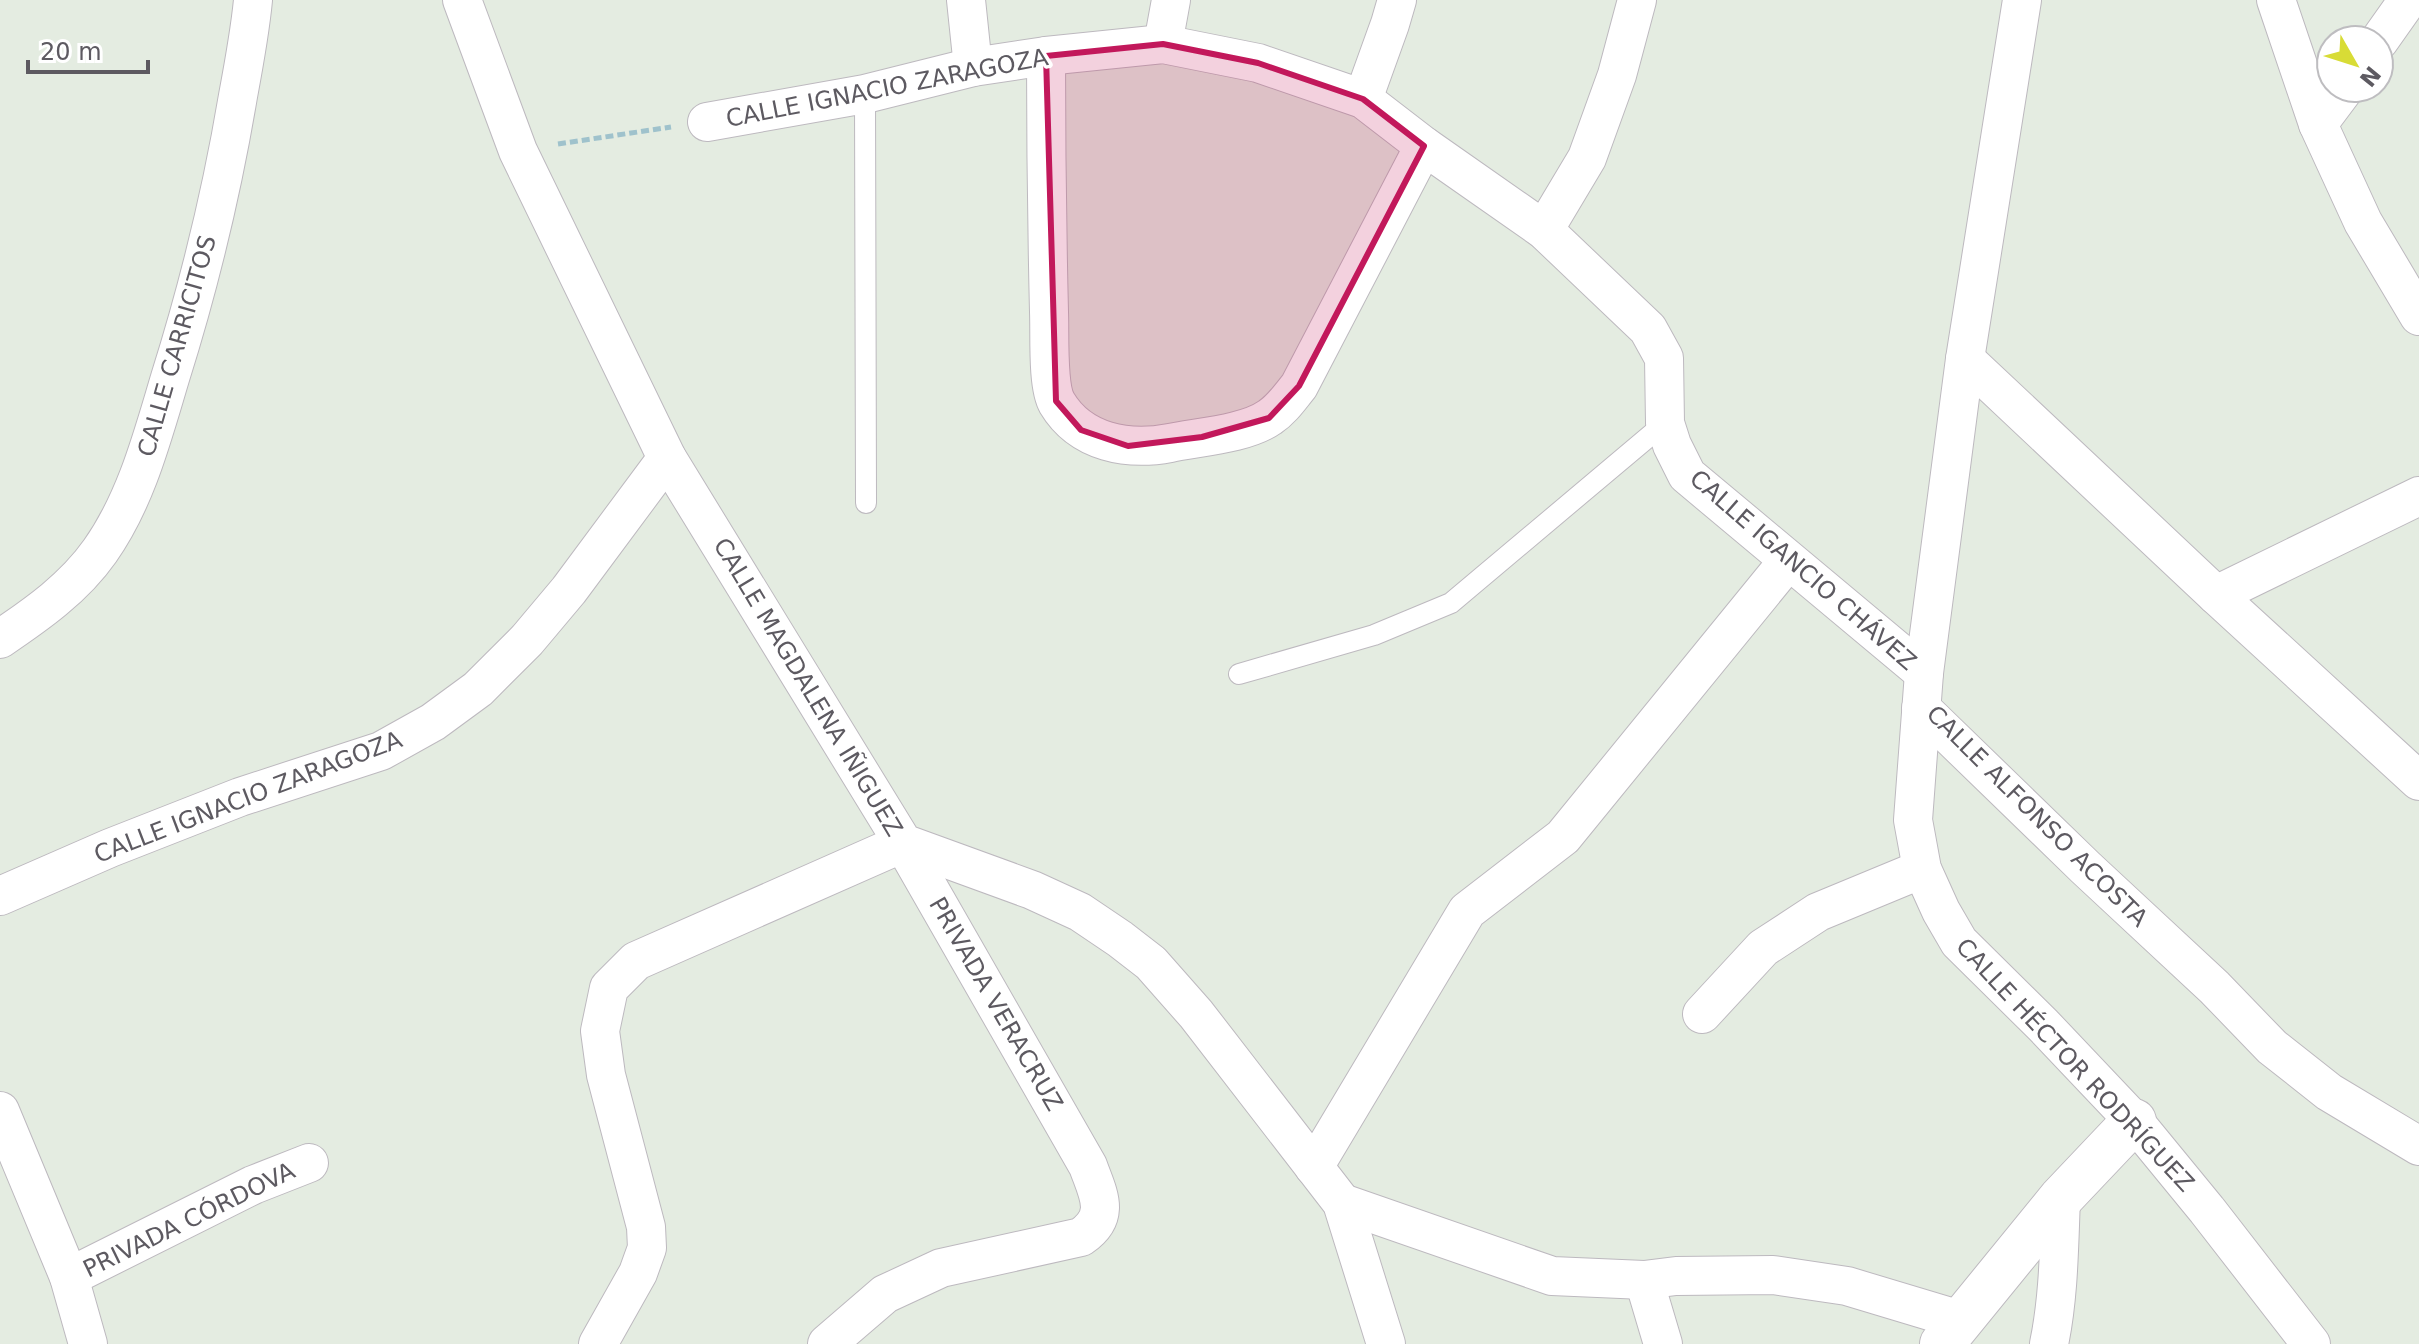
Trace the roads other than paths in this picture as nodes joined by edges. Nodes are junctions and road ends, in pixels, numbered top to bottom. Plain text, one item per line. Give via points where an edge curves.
1 (253, 0) edge
2 (462, 0) edge
3 (966, 0) edge
4 (1171, 0) edge
5 (1397, 0) edge
6 (1637, 0) edge
7 (2022, 0) edge
8 (2276, 0) edge
9 (2408, 0) edge
10 (2391, 24) edge
11 (1163, 44) junction
12 (1046, 56) junction
13 (973, 67) junction
14 (865, 94) junction
15 (1363, 99) junction
16 (2333, 104) edge
17 (707, 122) road end
18 (2318, 124) junction
19 (1424, 146) junction
20 (1544, 230) junction
21 (2419, 316) edge
22 (1648, 329) joint
23 (1965, 359) junction
24 (1665, 423) junction
25 (667, 458) junction
26 (2419, 496) edge
27 (866, 503) dead end
28 (1788, 561) junction
29 (2216, 595) junction
30 (0, 639) edge
31 (1239, 674) dead end
32 (1922, 691) junction
33 (2419, 781) edge
34 (903, 843) junction
35 (1922, 869) junction
36 (0, 896) edge
37 (1702, 1014) dead end
38 (0, 1111) edge
39 (2134, 1121) junction
40 (2419, 1146) edge
41 (309, 1163) dead end
42 (1314, 1167) junction
43 (2061, 1198) junction
44 (1342, 1203) junction
45 (69, 1277) junction
46 (1644, 1280) junction
47 (1951, 1332) edge
48 (88, 1344) edge
49 (598, 1344) edge
50 (827, 1344) edge
51 (1386, 1344) edge
52 (1663, 1344) edge
53 (2049, 1344) edge
54 (2311, 1344) edge

1 - 30 street, CALLE CARRICITOS via 226,167 145,460 125,510 99,552 70,586
2 - 25 street, CALLE MAGDALENA IÑIGUEZ via 518,151
3 - 13 street
4 - 11 street
5 - 15 street
6 - 20 street via 1587,158
7 - 23 street, CALLE ALFONSO ACOSTA
8 - 18 street
9 - 10 street
11 - 12 street, CALLE IGNACIO ZARAGOZA
11 - 15 street, CALLE IGNACIO ZARAGOZA via 1258,63
12 - 13 street, CALLE IGNACIO ZARAGOZA
12 - 19 street via 1050,364 1056,401 1081,430 1105,441 1147,447 1202,437 1252,426 1284,405 1299,386
13 - 14 street, CALLE IGNACIO ZARAGOZA
14 - 17 street, CALLE IGNACIO ZARAGOZA
14 - 27 lane
15 - 19 street, CALLE IGNACIO ZARAGOZA
16 - 18 street
18 - 21 street via 2363,222
19 - 20 street, CALLE IGNACIO ZARAGOZA
20 - 22 street, CALLE IGNACIO ZARAGOZA
22 - 24 street, CALLE IGANCIO CHÁVEZ via 1664,358
23 - 29 street
23 - 32 street, CALLE ALFONSO ACOSTA
24 - 28 street, CALLE IGANCIO CHÁVEZ via 1687,475
24 - 31 lane via 1451,603 1374,635
25 - 34 street, CALLE MAGDALENA IÑIGUEZ
25 - 36 street, CALLE IGNACIO ZARAGOZA via 527,640 478,689 433,722 381,751 240,797
26 - 29 street
28 - 32 street, CALLE IGANCIO CHÁVEZ
28 - 42 street via 1563,837 1467,911
29 - 33 street
32 - 35 street, CALLE HÉCTOR RODRÍGUEZ via 1913,820
32 - 40 street, CALLE ALFONSO ACOSTA via 2086,868 2272,1047 2329,1092
34 - 42 street, CALLE MAGDALENA IÑIGUEZ via 1080,912 1151,963
34 - 49 street via 636,961 609,988 600,1031 606,1075 647,1248
34 - 50 street, PRIVADA VERACRUZ via 1088,1166 1101,1211 1097,1223 1081,1237 941,1268 885,1294
35 - 37 street via 1818,912 1763,948
35 - 39 street, CALLE HÉCTOR RODRÍGUEZ via 1959,942
38 - 45 street, PRIVADA CÓRDOVA
39 - 43 street
39 - 54 street, CALLE HÉCTOR RODRÍGUEZ
41 - 45 street, PRIVADA CÓRDOVA via 253,1185
42 - 44 street, CALLE MAGDALENA IÑIGUEZ
43 - 47 street
43 - 53 street
44 - 46 street via 1552,1276
44 - 51 street, CALLE MAGDALENA IÑIGUEZ
45 - 48 street, PRIVADA CÓRDOVA
46 - 47 street via 1773,1275 1847,1286
46 - 52 street

